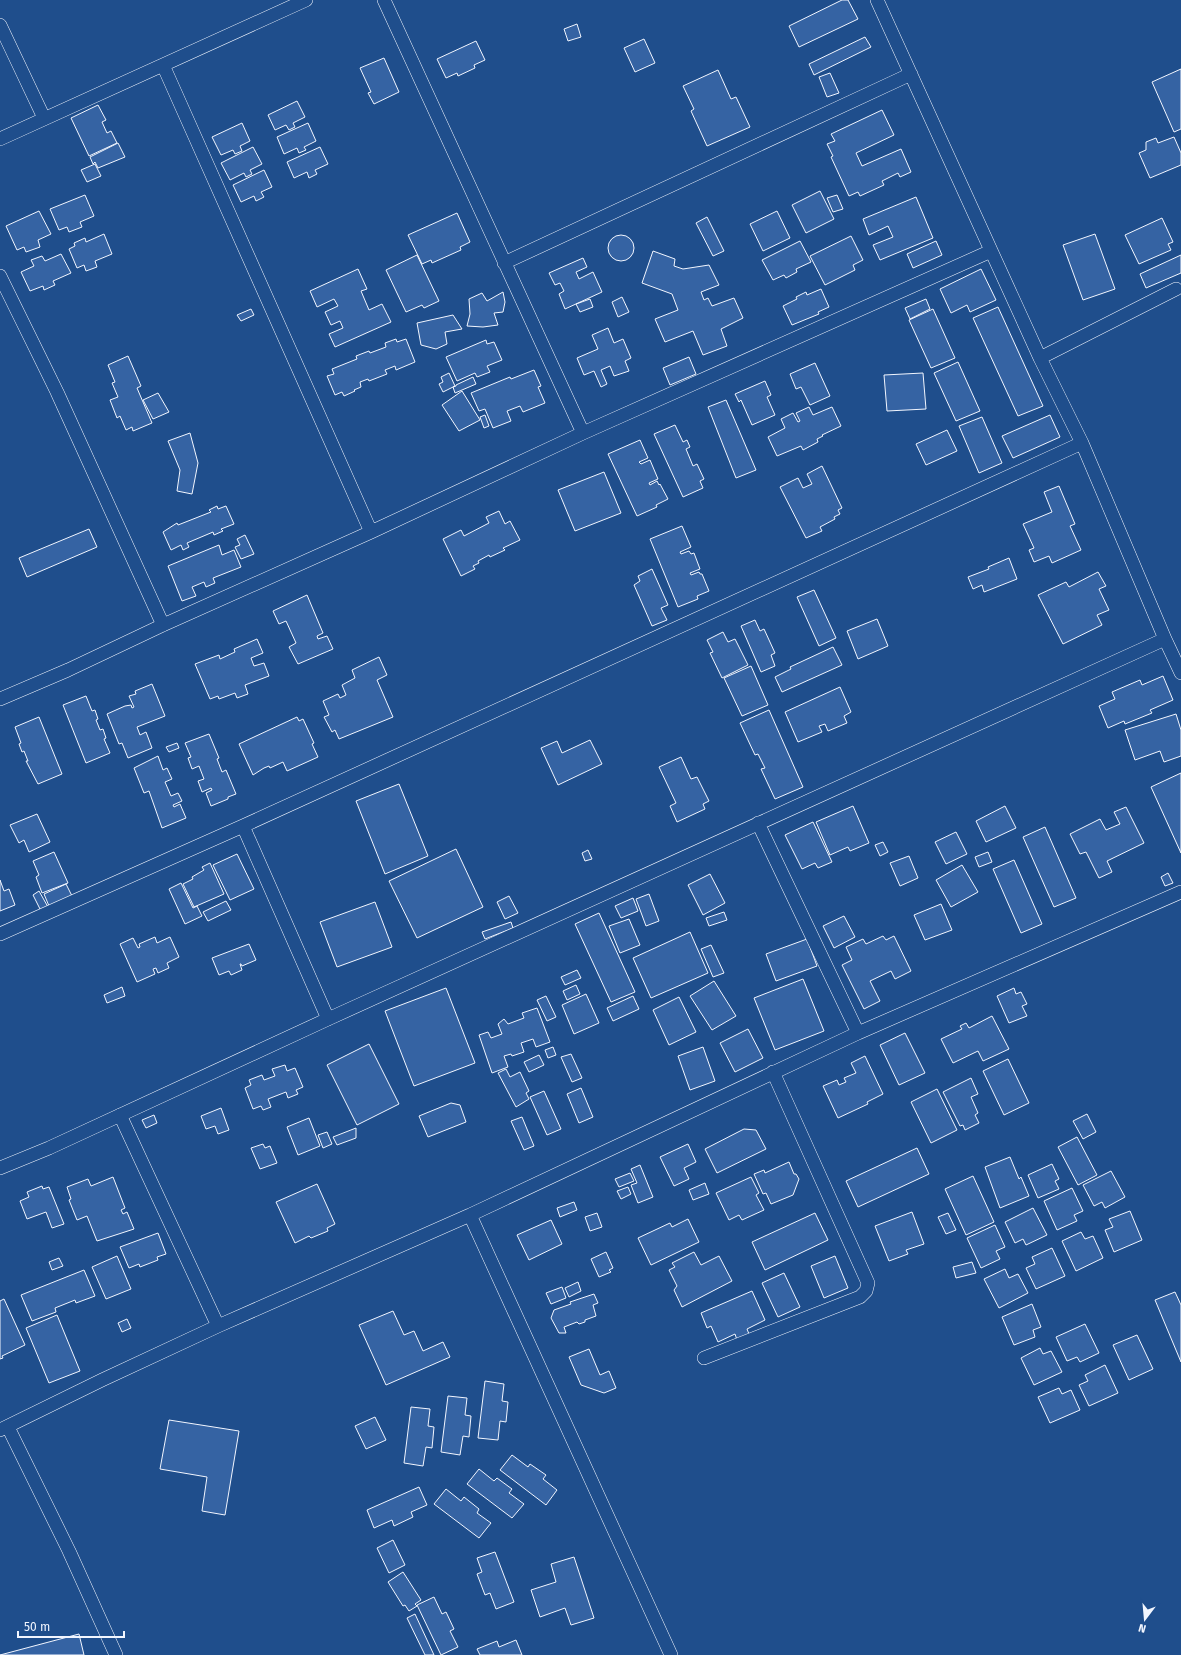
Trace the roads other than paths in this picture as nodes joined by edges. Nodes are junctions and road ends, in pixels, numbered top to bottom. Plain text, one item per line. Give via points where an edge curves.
1 (306, 0) edge
2 (384, 0) edge
3 (877, 0) edge
4 (0, 25) edge
5 (163, 65) junction
6 (910, 74) junction
7 (44, 118) junction
8 (0, 139) edge
9 (991, 251) junction
10 (504, 263) junction
11 (0, 276) edge
12 (1176, 289) dead end
13 (1040, 358) junction
14 (583, 433) junction
15 (1082, 443) junction
16 (371, 532) junction
17 (163, 625) junction
18 (1165, 639) junction
19 (1181, 673) edge
20 (0, 699) edge
21 (758, 823) junction
22 (243, 826) junction
23 (1181, 892) edge
24 (0, 934) edge
25 (328, 1019) junction
26 (858, 1033) junction
27 (773, 1072) junction
28 (120, 1115) junction
29 (0, 1168) edge
30 (470, 1215) junction
31 (218, 1326) junction
32 (704, 1358) dead end
33 (4, 1429) edge
34 (116, 1655) edge
35 (671, 1655) edge

1 - 5 street
2 - 10 street
3 - 6 street
4 - 7 street
5 - 7 street
5 - 16 street
6 - 9 street
6 - 10 street
7 - 8 street
9 - 13 street
9 - 14 street
10 - 14 street
11 - 17 street via 57,392
12 - 13 street
13 - 15 street
14 - 16 street
15 - 18 street
15 - 22 street
16 - 17 street
17 - 20 street
18 - 19 street
18 - 21 street
21 - 25 street
21 - 26 street
22 - 24 street
22 - 25 street
23 - 26 street
25 - 28 street
26 - 27 street
27 - 30 street
27 - 32 street via 868,1283 866,1291 860,1297
28 - 29 street
28 - 31 street
30 - 31 street
30 - 35 street
31 - 33 street
33 - 34 street via 69,1551

